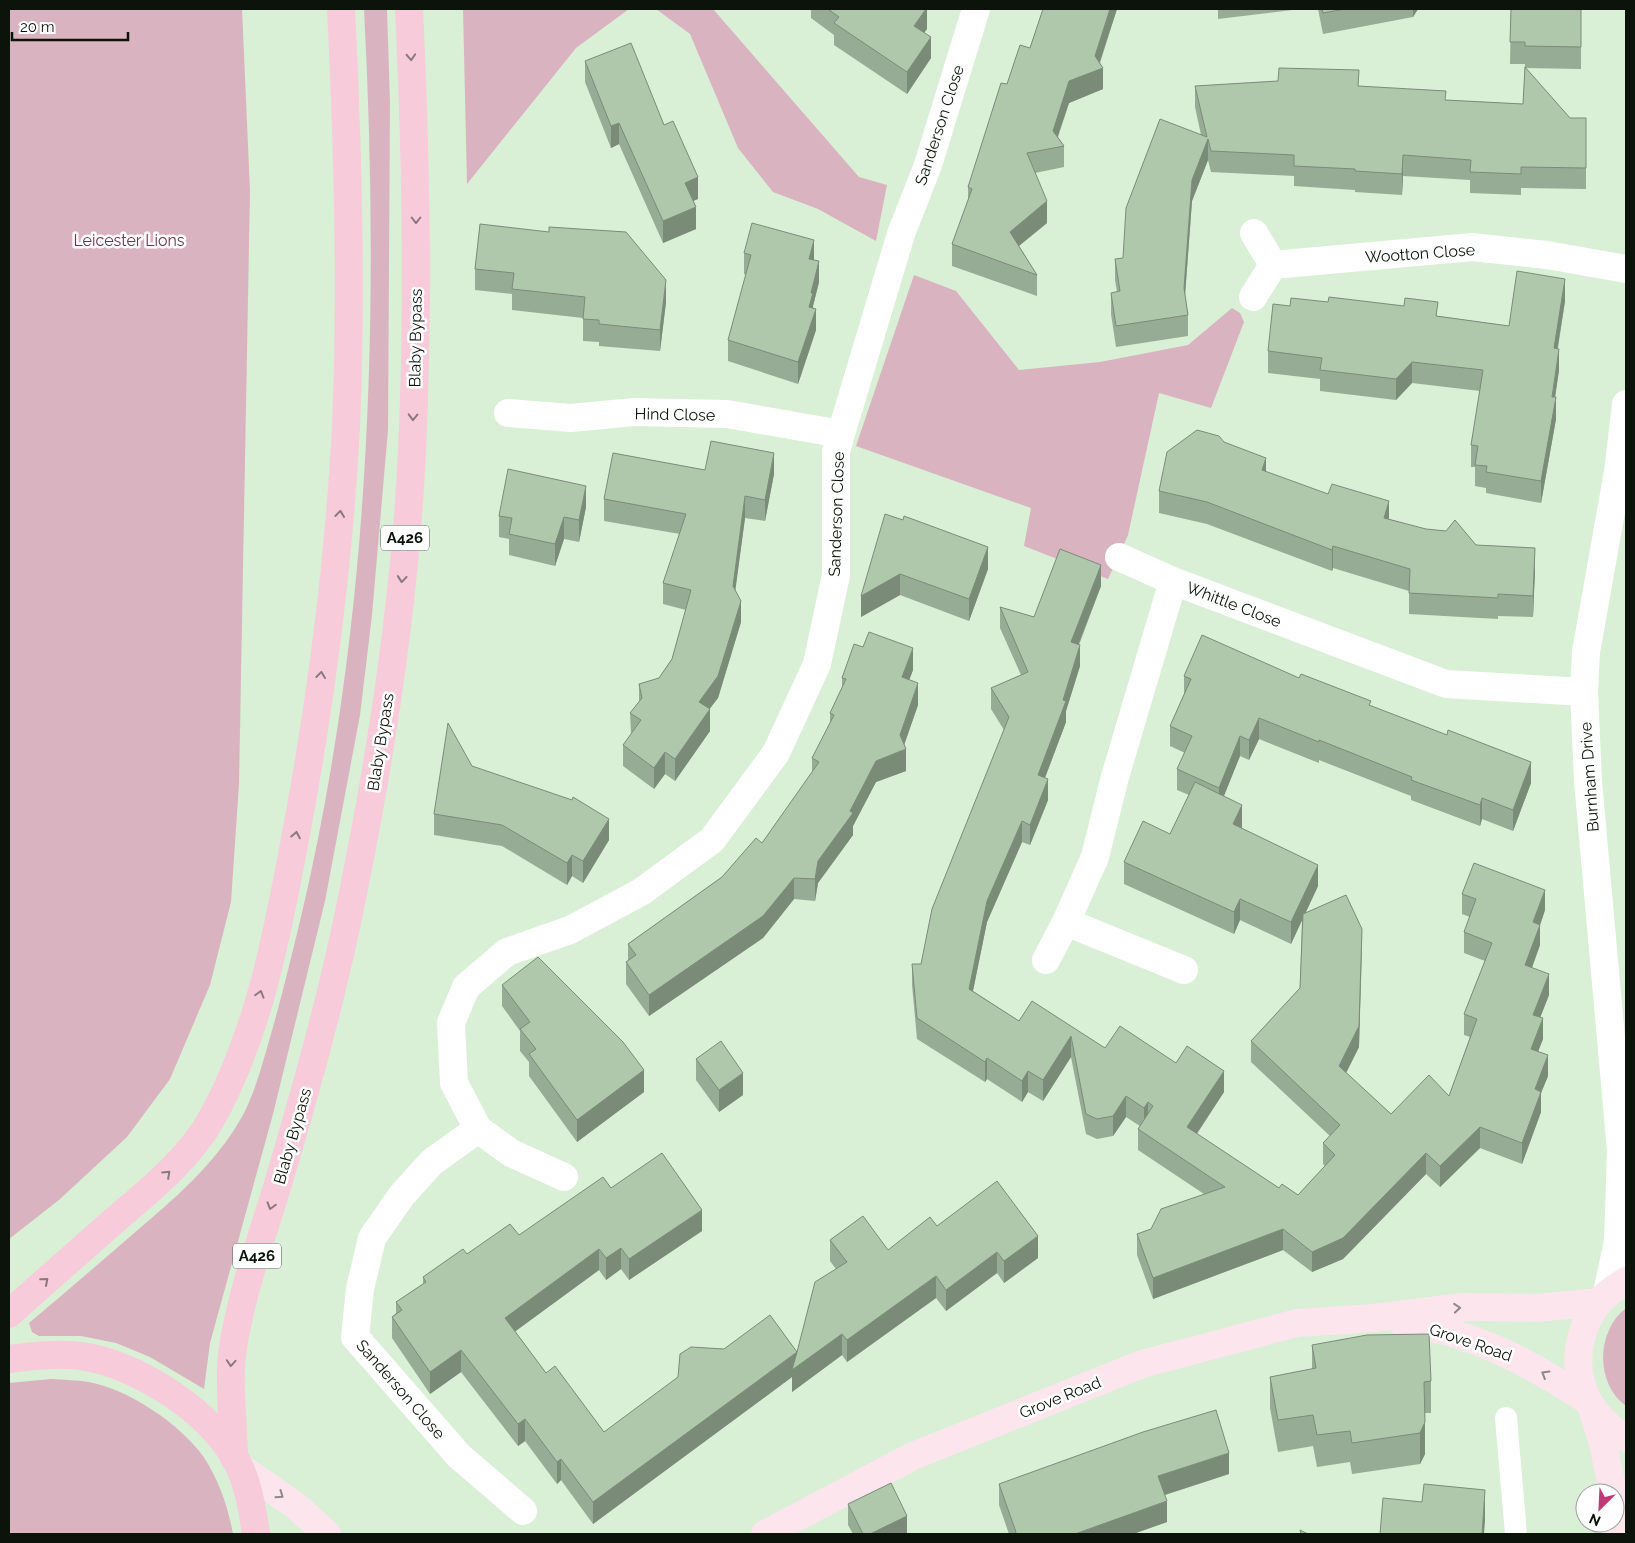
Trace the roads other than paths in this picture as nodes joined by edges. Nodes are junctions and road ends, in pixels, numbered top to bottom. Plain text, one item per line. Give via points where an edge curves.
1 (341, 9) edge
2 (409, 9) edge
3 (976, 9) edge
4 (1254, 233) dead end
5 (1272, 265) junction
6 (1626, 269) edge
7 (1253, 297) dead end
8 (1626, 404) edge
9 (508, 413) dead end
10 (841, 434) junction
11 (1119, 557) dead end
12 (1173, 581) junction
13 (1584, 692) junction
14 (1066, 922) junction
15 (1046, 960) dead end
16 (1184, 970) dead end
17 (478, 1129) junction
18 (1624, 1163) edge
19 (564, 1177) dead end
20 (1611, 1292) edge
21 (9, 1314) edge
22 (1374, 1318) junction
23 (9, 1359) edge
24 (1589, 1404) junction
25 (1506, 1418) dead end
26 (1626, 1438) edge
27 (237, 1463) junction
28 (1611, 1483) edge
29 (523, 1512) dead end
30 (256, 1534) edge
31 (327, 1534) edge
32 (765, 1534) edge
33 (1516, 1534) edge

21 -> 1 main road via 160,1180 202,1132 246,1041 274,942 308,771 340,511 348,343 348,196
2 -> 27 main road, Blaby Bypass / A426 via 416,290 412,453 400,595 376,774 346,929 315,1058 232,1353 230,1380
3 - 10 street, Sanderson Close
4 - 5 street
5 - 6 street, Wootton Close via 1472,247 1547,255
5 - 7 street
8 - 13 street, Burnham Drive via 1618,472 1586,652
9 - 10 street, Hind Close via 571,418 634,412 727,414
10 - 17 street, Sanderson Close via 836,452 836,575 817,664 776,753 712,840 641,892 570,930 507,952 466,987 451,1022 454,1083
11 - 12 street
12 - 13 street, Whittle Close via 1446,684
12 - 14 street, Whittle Close via 1115,777 1095,857
13 - 18 street, Burnham Drive via 1588,781
14 - 15 street, Whittle Close
14 - 16 street
17 - 19 street, Sanderson Close via 511,1153
17 - 29 street, Sanderson Close via 432,1162 402,1195 372,1238 360,1289 355,1337 459,1456
18 - 20 street, Burnham Drive
22 -> 20 street, Grove Road via 1462,1307 1509,1309
20 - 24 street via 1585,1324 1578,1349 1579,1375
24 -> 22 street, Grove Road via 1522,1360 1488,1345 1426,1326
22 - 32 street, Grove Road via 1297,1323 1142,1364 912,1456
23 - 27 main road via 43,1355 81,1356 115,1364 148,1378 200,1415
24 - 26 street via 1610,1430
24 - 28 street via 1603,1442
25 - 33 lane
27 - 30 main road
27 -> 31 street via 296,1506

